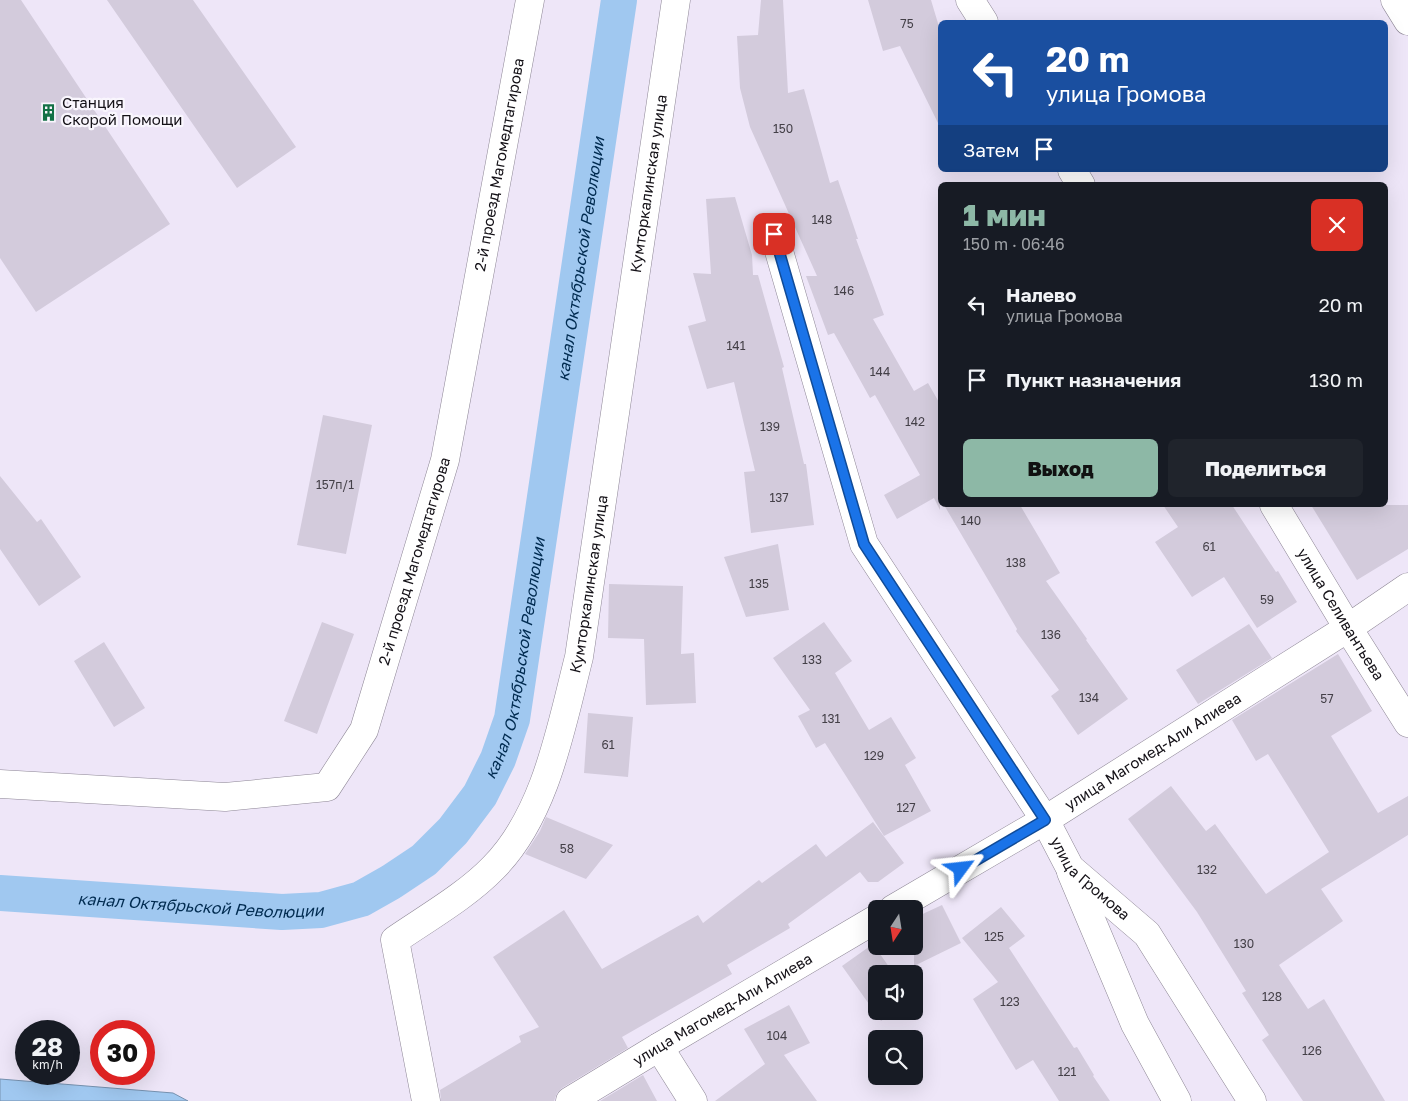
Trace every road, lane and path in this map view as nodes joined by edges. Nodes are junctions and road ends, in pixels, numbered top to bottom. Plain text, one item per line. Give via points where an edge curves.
1 (530, 0) edge
2 (676, 0) edge
3 (970, 0) edge
4 (1395, 0) edge
5 (983, 20) edge
6 (1408, 21) edge
7 (774, 234) dead end
8 (1275, 507) edge
9 (1408, 588) edge
10 (1348, 628) junction
11 (1408, 723) edge
12 (0, 784) edge
13 (1045, 820) junction
14 (1070, 868) junction
15 (908, 900) edge
16 (868, 924) edge
17 (659, 1047) junction
18 (426, 1101) edge
19 (570, 1101) edge
20 (693, 1101) edge
21 (1177, 1101) edge
22 (1252, 1101) edge

1 - 12 street, 2-й проезд Магомедтагирова via 445,460 364,730 327,787 225,797
2 - 18 street, Кумторкалинская улица via 579,657 545,782 513,846 494,868 474,886 395,940
3 - 5 street
4 - 6 street
7 - 13 street, улица Громова via 864,544
8 - 10 street, улица Селивантьева
9 - 10 street, улица Магомед-Али Алиева
10 - 11 street, улица Селивантьева
10 - 13 street, улица Магомед-Али Алиева
13 - 14 street, улица Громова
13 - 15 street, улица Магомед-Али Алиева
14 - 21 street via 1135,1024
14 - 22 street, улица Громова via 1147,934
16 - 17 street, улица Магомед-Али Алиева
17 - 19 street, улица Магомед-Али Алиева
17 - 20 street

